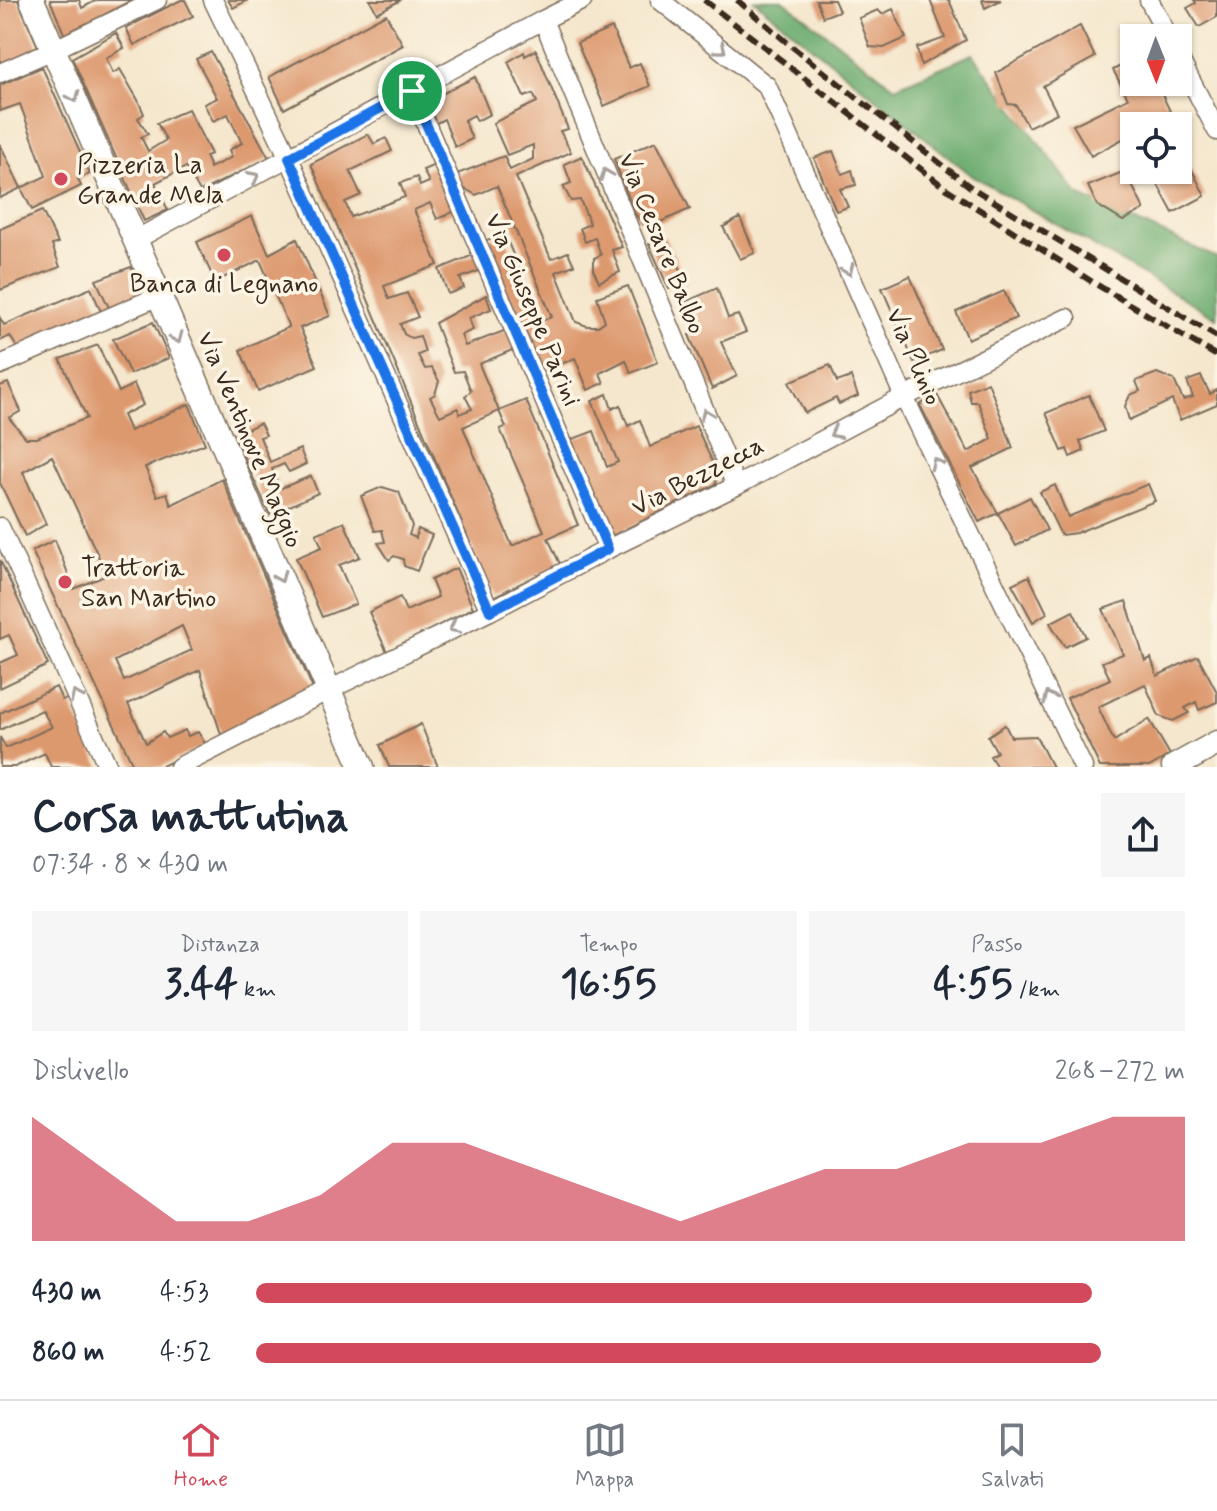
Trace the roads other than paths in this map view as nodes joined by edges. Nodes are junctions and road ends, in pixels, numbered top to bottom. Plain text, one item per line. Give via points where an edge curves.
1 (32, 0) edge
2 (157, 0) edge
3 (213, 0) edge
4 (583, 0) edge
5 (660, 0) edge
6 (1149, 0) edge
7 (543, 20) junction
8 (1162, 24) edge
9 (53, 50) junction
10 (0, 73) edge
11 (1192, 83) edge
12 (412, 91) junction
13 (1217, 131) edge
14 (289, 158) junction
15 (135, 240) junction
16 (159, 296) junction
17 (1067, 318) dead end
18 (0, 365) edge
19 (904, 397) junction
20 (736, 486) junction
21 (0, 527) edge
22 (608, 549) junction
23 (490, 611) junction
24 (329, 690) junction
25 (1217, 743) edge
26 (108, 767) edge
27 (179, 767) edge
28 (362, 767) edge
29 (1083, 767) edge
30 (1174, 767) edge

1 - 9 street, Via Ventinove Maggio
2 - 9 street
3 - 14 street
4 - 7 street
5 -> 19 street, Via Plinio via 767,86
6 - 8 street
7 - 12 street
20 -> 7 street, Via Cesare Balbo
9 - 10 street
9 -> 15 street, Via Ventinove Maggio
11 - 13 street
12 - 14 street
12 - 22 street, Via Giuseppe Parini
15 -> 14 street
14 - 23 street
15 - 16 street, Via Ventinove Maggio
16 - 18 street
16 -> 24 street, Via Ventinove Maggio
17 - 19 street, Via Bezzecca
19 -> 20 street, Via Bezzecca
29 -> 19 street, Via Plinio
20 - 22 street, Via Bezzecca
26 -> 21 street
22 - 23 street, Via Bezzecca
23 -> 24 street, Via Bezzecca
24 - 27 street, Via Bezzecca
24 - 28 street, Via Ventinove Maggio
25 - 30 street

